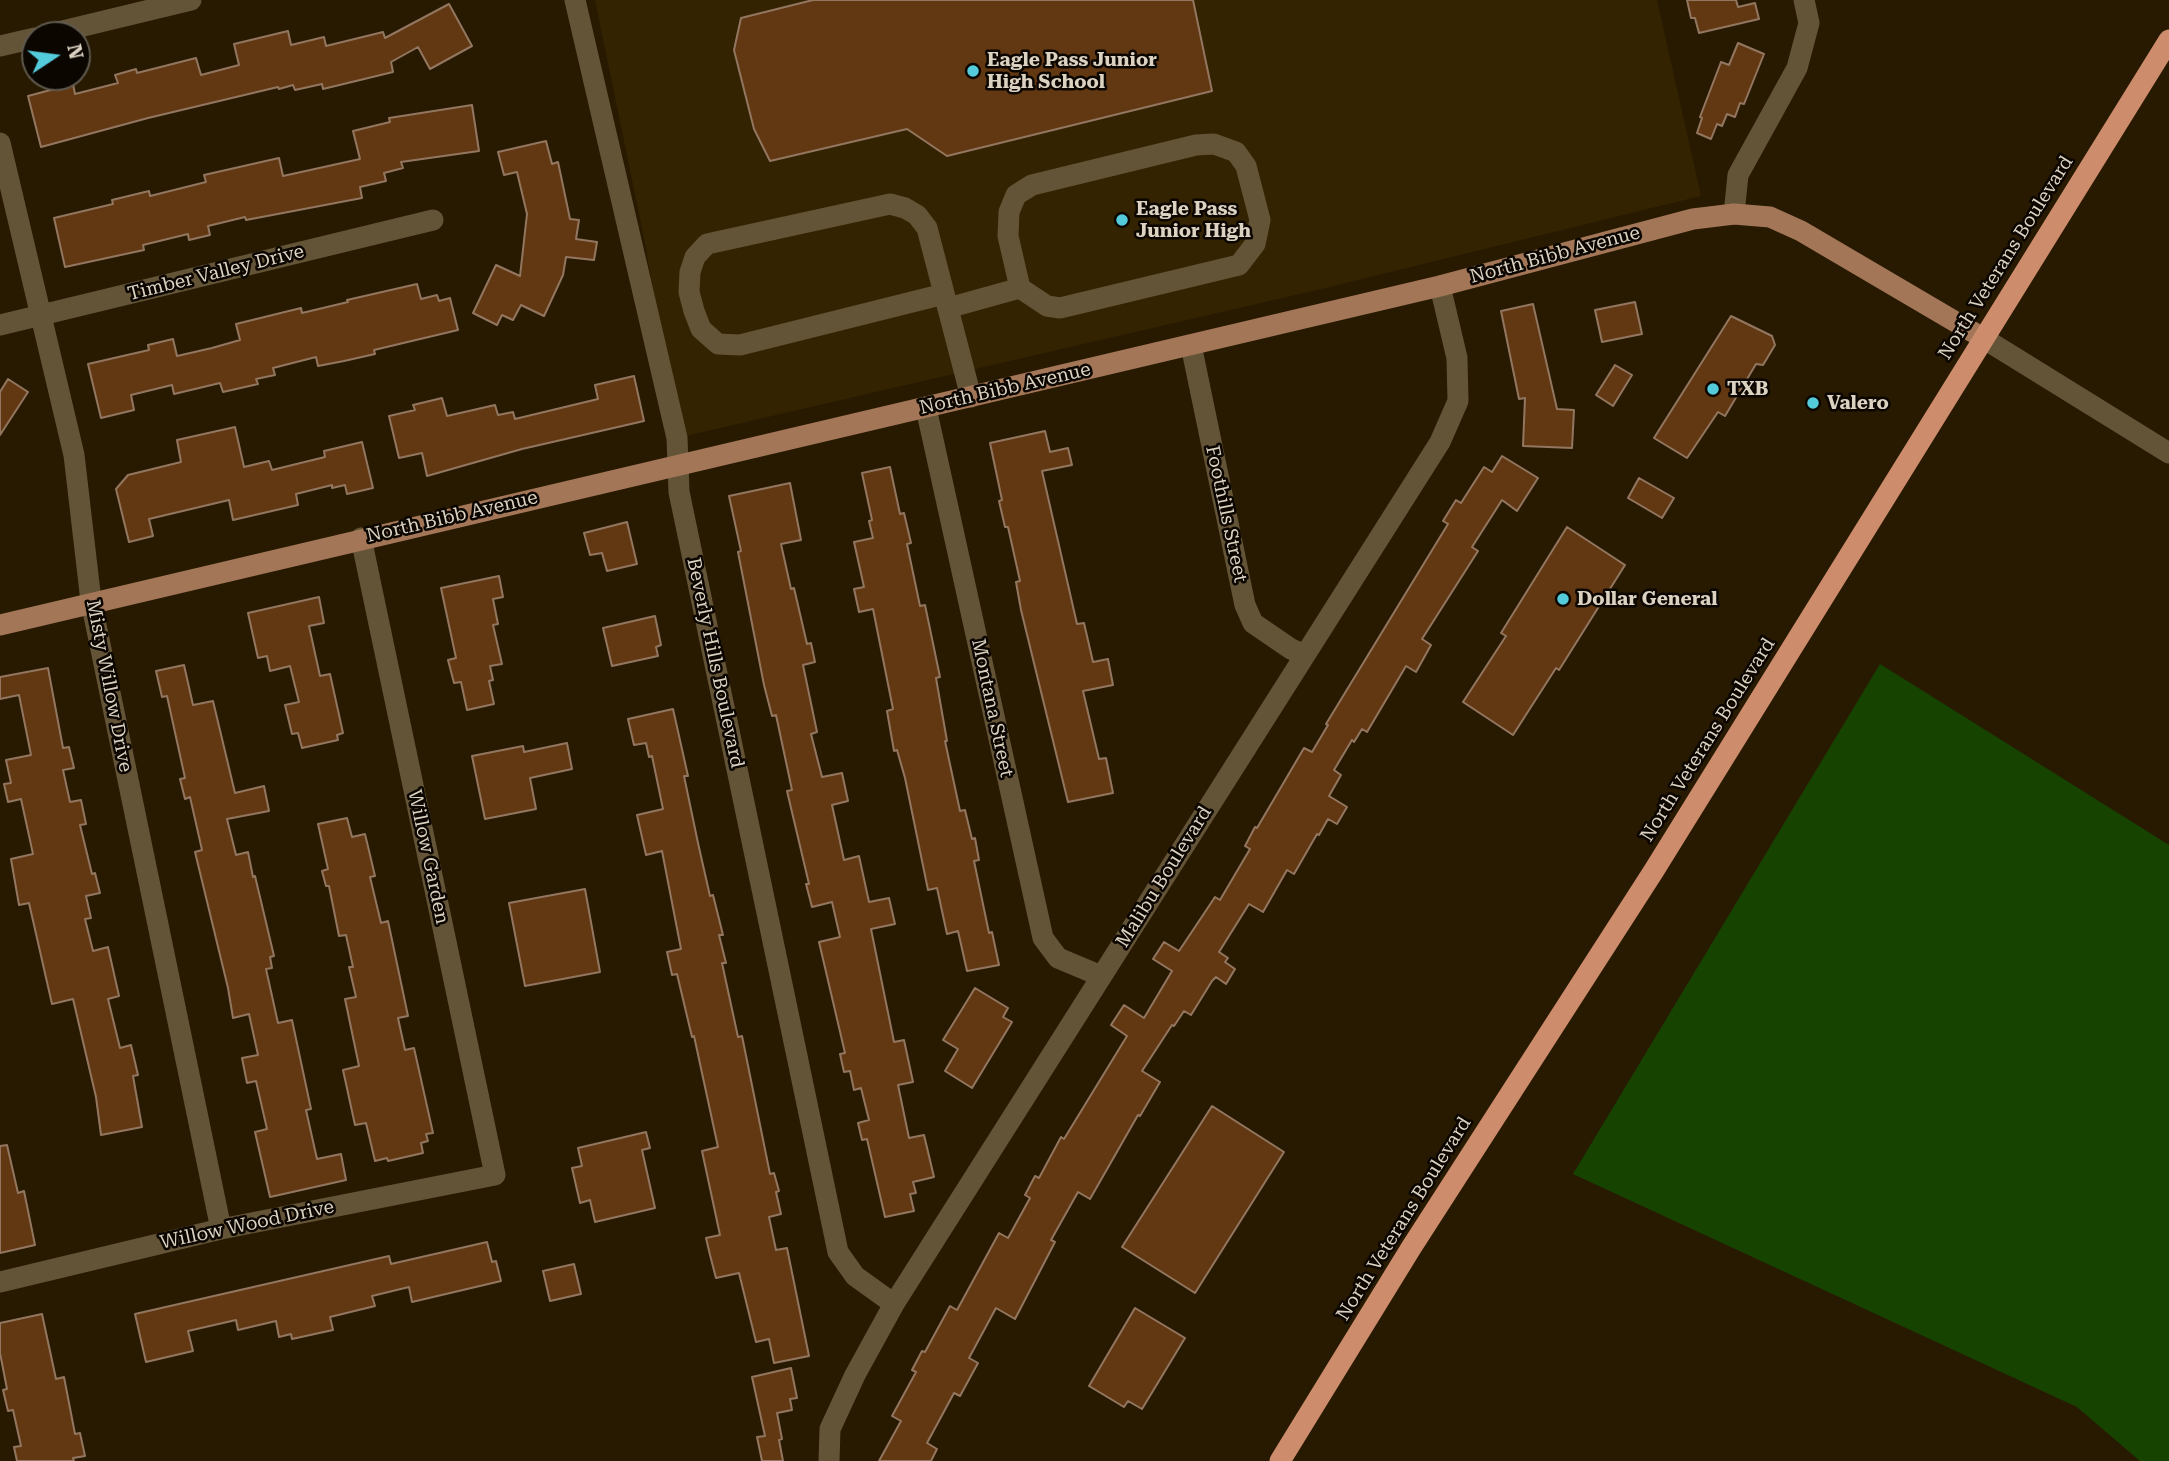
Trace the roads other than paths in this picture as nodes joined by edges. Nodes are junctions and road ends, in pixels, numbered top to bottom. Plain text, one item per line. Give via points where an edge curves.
1 (191, 0) edge
2 (575, 0) edge
3 (1804, 0) edge
4 (91, 24) edge
5 (2169, 40) edge
6 (21, 41) edge
7 (0, 46) edge
8 (0, 143) edge
9 (1734, 214) junction
10 (433, 220) dead end
11 (1440, 286) junction
12 (1020, 288) junction
13 (946, 301) junction
14 (42, 315) junction
15 (0, 325) edge
16 (1983, 338) junction
17 (1191, 345) junction
18 (971, 397) junction
19 (926, 408) junction
20 (2169, 453) edge
21 (678, 465) junction
22 (361, 538) junction
23 (91, 601) junction
24 (0, 625) edge
25 (1305, 655) junction
26 (1101, 976) junction
27 (495, 1175) joint
28 (221, 1229) junction
29 (0, 1282) edge
30 (894, 1304) junction
31 (829, 1461) edge
32 (1280, 1461) edge

1 - 4 street
2 - 21 street, Beverly Hills Boulevard via 677,438
3 - 9 street via 1809,23 1797,68 1738,175
5 - 16 highway, North Veterans Boulevard
6 - 7 street
8 - 14 street, Misty Willow Drive
9 - 11 main road, North Bibb Avenue via 1693,219
9 - 16 main road, North Bibb Avenue via 1770,217 1801,231
10 - 14 street, Timber Valley Drive
11 - 17 main road, North Bibb Avenue
11 - 25 street, Malibu Boulevard via 1457,358 1458,401 1440,442
12 - 12 street via 1048,306 1060,308 1239,265 1255,244 1260,220 1246,166 1236,152 1214,144 1196,145 1032,185 1016,195 1009,212 1008,236
12 - 13 street
13 - 13 street via 927,228 917,215 890,204 707,244 695,257 690,272 694,311 701,329 718,344 740,345
13 - 18 street
14 - 15 street, Timber Valley Drive
14 - 23 street, Misty Willow Drive via 74,455
16 - 20 street
16 - 32 highway, North Veterans Boulevard via 1653,872
17 - 18 main road, North Bibb Avenue
17 - 25 street, Foothills Street via 1245,605 1253,624
18 - 19 main road, North Bibb Avenue
19 - 21 main road, North Bibb Avenue
19 - 26 street, Montana Street via 1043,938 1058,958
21 - 22 main road, North Bibb Avenue
21 - 30 street, Beverly Hills Boulevard via 679,492 838,1252 855,1276
22 - 23 main road, North Bibb Avenue
22 - 27 street, Willow Garden
23 - 24 main road, North Bibb Avenue
23 - 28 street, Misty Willow Drive
25 - 26 street, Malibu Boulevard
26 - 30 street, Malibu Boulevard
27 - 28 street, Willow Wood Drive
28 - 29 street, Willow Wood Drive
30 - 31 street, Malibu Boulevard via 830,1429

